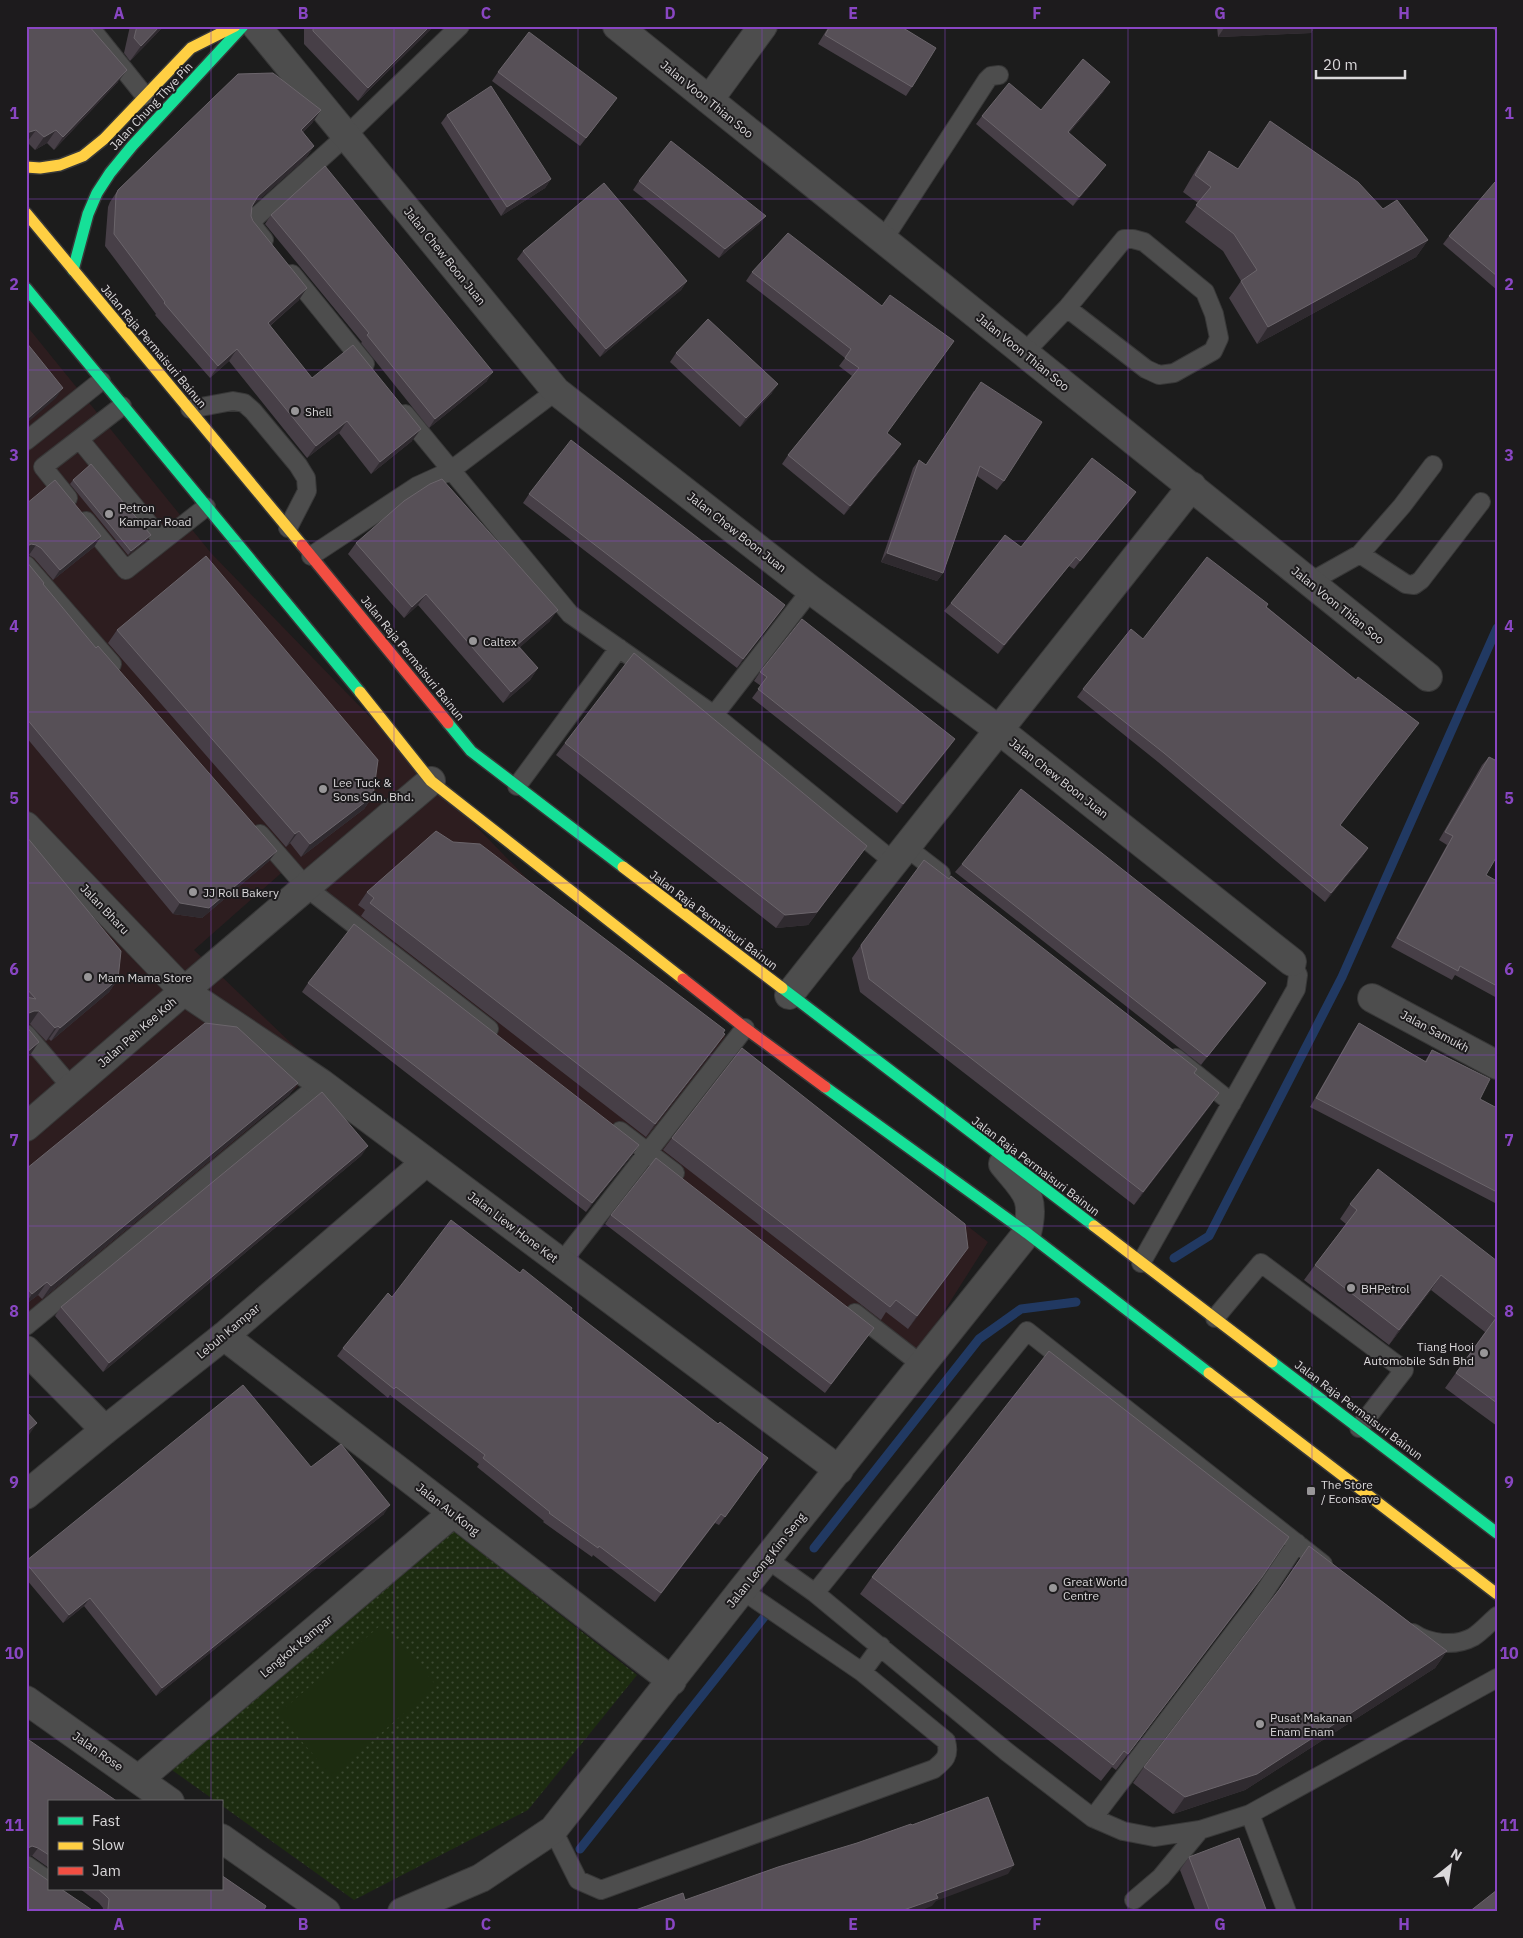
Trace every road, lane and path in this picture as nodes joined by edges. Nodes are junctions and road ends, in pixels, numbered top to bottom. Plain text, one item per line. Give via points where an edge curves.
1 (89, 26) edge
2 (235, 26) edge
3 (243, 26) edge
4 (256, 26) edge
5 (460, 26) edge
6 (617, 26) edge
7 (762, 26) edge
8 (1000, 75) dead end
9 (145, 96) junction
10 (709, 100) junction
11 (346, 136) junction
12 (26, 167) edge
13 (26, 213) edge
14 (883, 240) junction
15 (272, 249) edge
16 (284, 265) edge
17 (73, 270) junction
18 (26, 288) edge
19 (1067, 308) junction
20 (1024, 353) junction
21 (376, 379) edge
22 (101, 381) junction
23 (556, 391) junction
24 (395, 402) edge
25 (122, 406) junction
26 (190, 409) junction
27 (80, 440) junction
28 (26, 441) edge
29 (1433, 465) dead end
30 (450, 470) junction
31 (1192, 486) junction
32 (1481, 502) dead end
33 (206, 507) junction
34 (288, 528) junction
35 (162, 540) junction
36 (1360, 554) junction
37 (312, 556) junction
38 (26, 565) edge
39 (1310, 582) junction
40 (811, 590) junction
41 (619, 648) junction
42 (1428, 677) dead end
43 (124, 678) edge
44 (714, 715) junction
45 (999, 730) junction
46 (431, 781) junction
47 (517, 786) junction
48 (248, 820) edge
49 (26, 826) edge
50 (900, 855) junction
51 (953, 884) edge
52 (307, 888) junction
53 (1292, 962) joint
54 (184, 991) junction
55 (789, 995) junction
56 (1372, 998) dead end
57 (745, 1028) junction
58 (26, 1034) edge
59 (500, 1038) edge
60 (1162, 1048) edge
61 (1497, 1065) edge
62 (321, 1083) junction
63 (72, 1088) junction
64 (1232, 1103) junction
65 (609, 1122) edge
66 (26, 1127) edge
67 (991, 1149) junction
68 (648, 1152) junction
69 (426, 1162) junction
70 (687, 1183) edge
71 (1026, 1233) junction
72 (561, 1263) junction
73 (1141, 1263) junction
74 (843, 1304) edge
75 (1215, 1318) junction
76 (26, 1326) edge
77 (224, 1336) junction
78 (26, 1350) edge
79 (922, 1365) junction
80 (1360, 1428) junction
81 (105, 1430) junction
82 (839, 1470) junction
83 (26, 1495) edge
84 (453, 1513) junction
85 (1497, 1534) edge
86 (1297, 1544) junction
87 (767, 1558) junction
88 (1334, 1572) edge
89 (742, 1590) junction
90 (815, 1593) junction
91 (1497, 1594) edge
92 (1497, 1616) edge
93 (1400, 1624) edge
94 (881, 1646) junction
95 (862, 1672) junction
96 (1497, 1678) edge
97 (672, 1681) junction
98 (26, 1700) edge
99 (139, 1779) junction
100 (167, 1800) edge
101 (1250, 1814) junction
102 (1093, 1818) junction
103 (553, 1830) junction
104 (1200, 1830) junction
105 (222, 1839) edge
106 (26, 1865) edge
107 (48, 1880) edge
108 (1134, 1900) dead end
109 (326, 1912) edge
110 (402, 1912) edge
111 (1287, 1912) edge

1 - 9 lane
2 - 9 main road, Jalan Chung Thye Pin via 192,48
3 - 17 main road, Jalan Chung Thye Pin via 122,156 102,184 80,237
4 - 11 street, Jalan Chew Boon Juan
5 - 11 lane
6 - 10 street, Jalan Voon Thian Soo
7 - 10 street
8 - 14 lane via 987,80
9 - 12 main road, Jalan Chung Thye Pin via 83,156 60,165
10 - 14 street, Jalan Voon Thian Soo
11 - 15 lane via 254,220 253,226
11 - 23 street, Jalan Chew Boon Juan
13 - 17 main road, Jalan Raja Permaisuri Bainun
14 - 20 street, Jalan Voon Thian Soo
16 - 21 lane
17 - 26 main road, Jalan Raja Permaisuri Bainun
18 - 22 main road
19 - 19 lane via 1124,239 1133,238 1144,242 1205,292 1219,338 1213,351 1174,373 1159,374 1146,369
19 - 20 lane
20 - 31 street, Jalan Voon Thian Soo
22 - 25 main road
22 - 28 lane
23 - 30 lane
23 - 40 street, Jalan Chew Boon Juan
24 - 30 lane
25 - 27 lane
25 - 33 main road
26 - 34 main road, Jalan Raja Permaisuri Bainun
26 - 34 lane via 234,401 244,403 298,465 306,478 307,490
27 - 35 lane
27 - 35 lane via 43,468 126,570
29 - 36 lane
30 - 37 lane via 417,486
30 - 41 lane via 570,614
31 - 39 street, Jalan Voon Thian Soo
31 - 45 street
32 - 36 lane via 1414,585 1406,584
33 - 35 lane
33 - 46 main road
34 - 37 main road, Jalan Raja Permaisuri Bainun
36 - 39 lane
37 - 47 main road, Jalan Raja Permaisuri Bainun via 471,751
38 - 43 lane
39 - 42 street, Jalan Voon Thian Soo
40 - 44 lane
40 - 45 street, Jalan Chew Boon Juan
41 - 44 lane
41 - 47 lane
44 - 50 lane
45 - 50 street
45 - 53 street, Jalan Chew Boon Juan
46 - 52 street, Jalan Peh Kee Koh
46 - 57 main road
47 - 55 main road, Jalan Raja Permaisuri Bainun
48 - 52 lane
49 - 54 street, Jalan Bharu
50 - 51 lane
50 - 55 street
52 - 54 street, Jalan Peh Kee Koh
52 - 59 lane
53 - 64 lane via 1298,975 1296,989
54 - 62 street, Jalan Liew Hone Ket
54 - 63 street, Jalan Peh Kee Koh
55 - 67 main road, Jalan Raja Permaisuri Bainun
56 - 61 street, Jalan Samukh
57 - 68 lane
57 - 71 main road
58 - 63 lane
60 - 64 lane
62 - 69 street, Jalan Liew Hone Ket
62 - 76 lane
63 - 66 street, Jalan Peh Kee Koh
64 - 73 lane
65 - 68 lane
67 - 71 street, Jalan Leong Kim Seng via 1026,1192 1031,1207
67 - 73 main road, Jalan Raja Permaisuri Bainun
68 - 70 lane
68 - 72 lane
69 - 72 street, Jalan Liew Hone Ket
69 - 77 street, Lebuh Kampar
71 - 79 street, Jalan Leong Kim Seng
71 - 91 main road
72 - 82 street, Jalan Liew Hone Ket
73 - 75 main road, Jalan Raja Permaisuri Bainun
74 - 79 lane
75 - 80 main road, Jalan Raja Permaisuri Bainun
75 - 80 lane via 1261,1263 1404,1370
77 - 81 street, Lebuh Kampar
77 - 84 street, Jalan Au Kong
78 - 81 street
79 - 82 street, Jalan Leong Kim Seng
80 - 85 main road, Jalan Raja Permaisuri Bainun
81 - 83 street, Lebuh Kampar
82 - 87 street, Jalan Leong Kim Seng
84 - 97 street, Jalan Au Kong
84 - 99 street, Lengkok Kampar
86 - 88 lane
86 - 90 lane via 1027,1331
86 - 102 lane via 1259,1600
87 - 89 street, Jalan Leong Kim Seng
87 - 90 lane
89 - 95 lane
89 - 97 street, Jalan Leong Kim Seng
90 - 94 lane
92 - 93 lane via 1472,1637 1447,1644 1423,1640
94 - 95 lane
94 - 102 lane via 1007,1752
95 - 103 lane via 946,1741 949,1751 946,1760 934,1769 601,1890 578,1880
96 - 101 lane
97 - 103 street, Jalan Leong Kim Seng
98 - 99 street, Jalan Rose
99 - 100 street, Jalan Rose
101 - 104 lane
101 - 111 lane
102 - 104 lane via 1123,1831 1154,1837
103 - 110 street, Jalan Leong Kim Seng via 481,1878
104 - 108 lane via 1160,1877
105 - 109 street
106 - 107 lane

